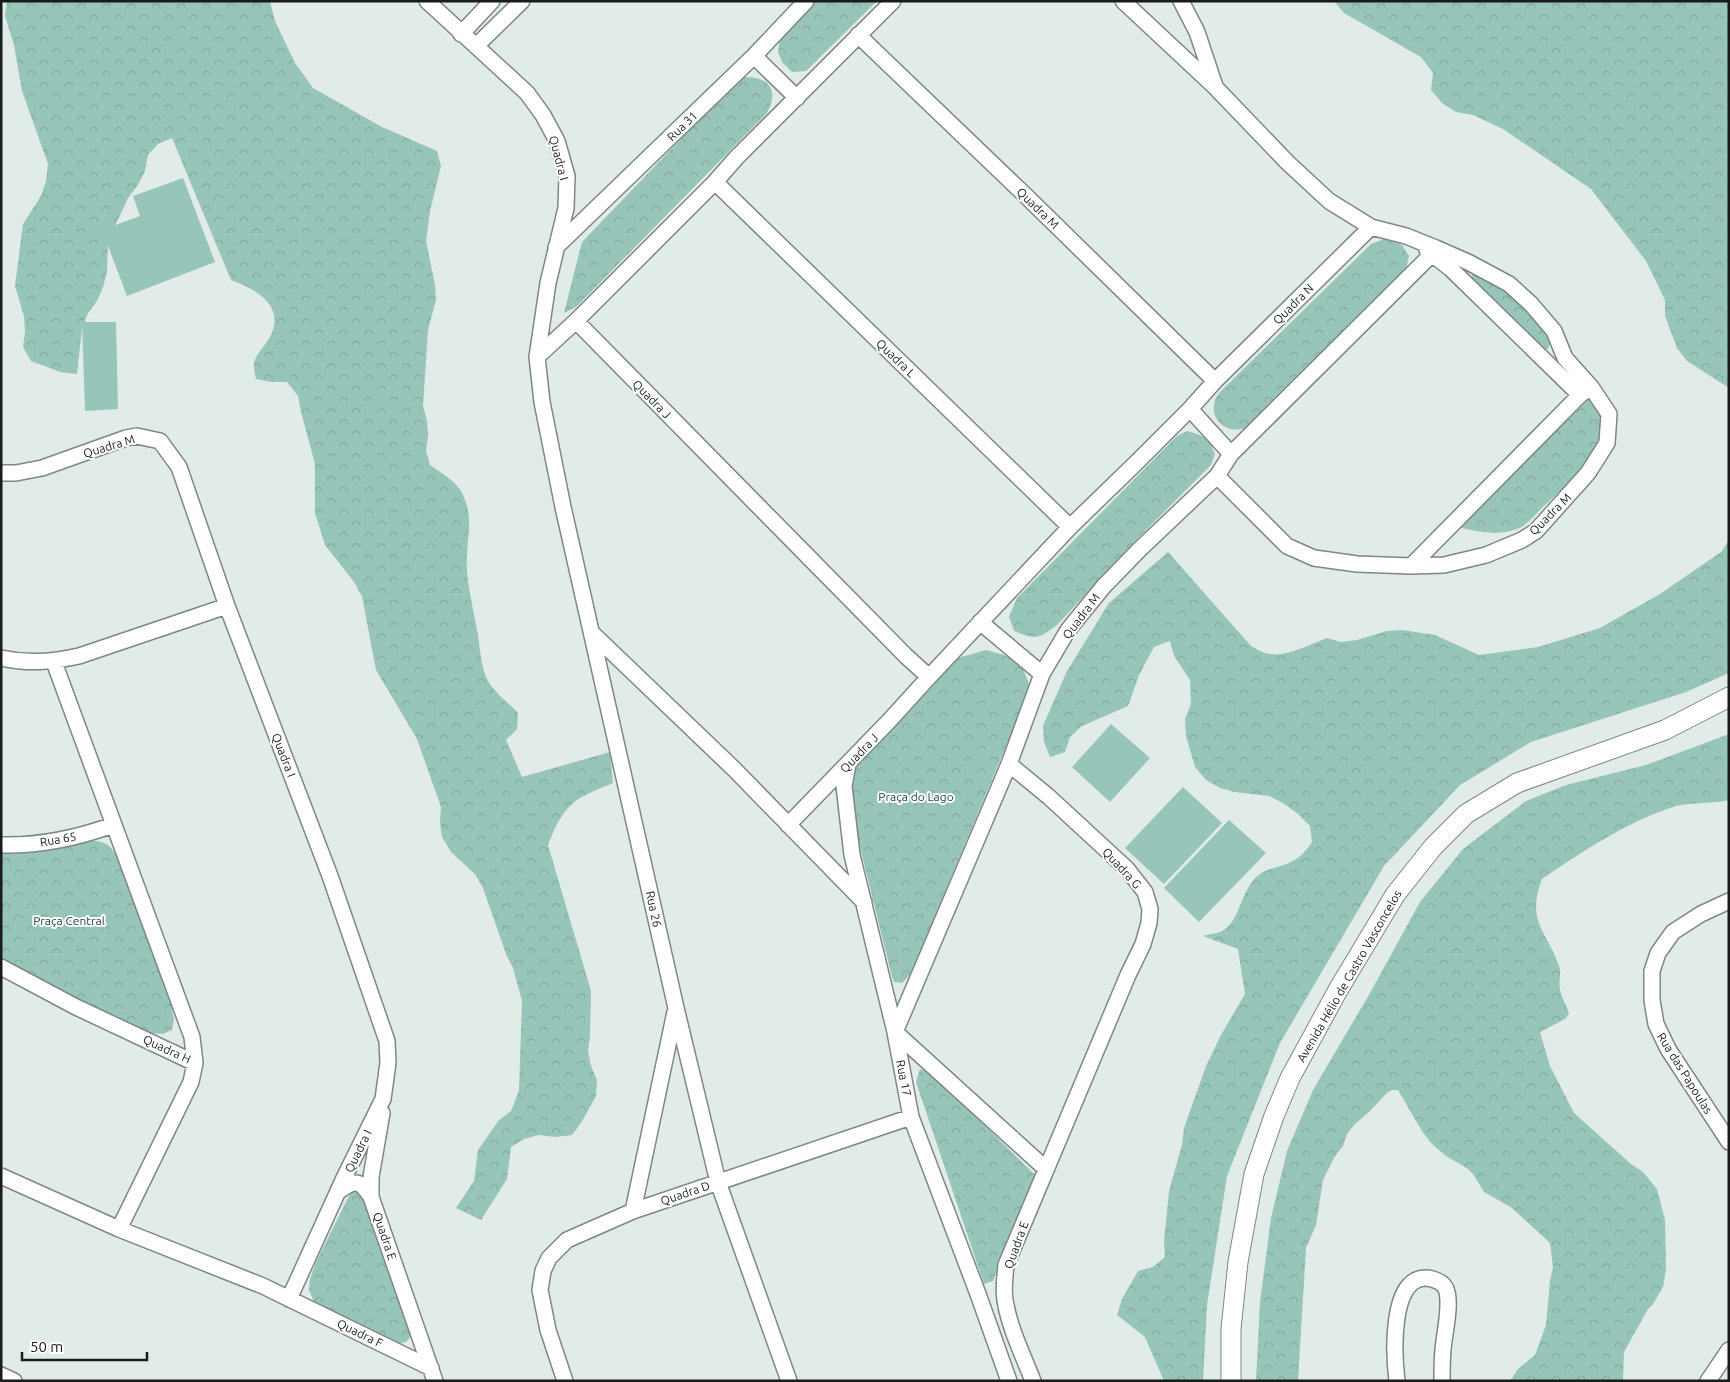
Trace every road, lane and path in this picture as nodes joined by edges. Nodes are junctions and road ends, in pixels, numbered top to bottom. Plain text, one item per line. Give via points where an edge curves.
1 (427, 1) edge
2 (492, 1) edge
3 (522, 1) edge
4 (806, 1) edge
5 (893, 1) edge
6 (1123, 1) edge
7 (1181, 1) edge
8 (461, 34) junction
9 (858, 35) junction
10 (476, 46) junction
11 (754, 56) junction
12 (1215, 87) junction
13 (797, 98) junction
14 (715, 182) junction
15 (1371, 226) junction
16 (1406, 236) junction
17 (556, 247) junction
18 (1432, 254) junction
19 (576, 321) junction
20 (537, 357) junction
21 (1215, 381) junction
22 (1586, 391) junction
23 (1190, 410) junction
24 (1231, 454) junction
25 (1, 473) edge
26 (1218, 476) junction
27 (1070, 527) junction
28 (1411, 566) junction
29 (227, 606) junction
30 (980, 622) junction
31 (593, 634) junction
32 (1, 658) edge
33 (54, 662) junction
34 (1042, 674) junction
35 (929, 677) junction
36 (1729, 697) edge
37 (848, 764) junction
38 (1009, 764) junction
39 (113, 825) junction
40 (788, 825) junction
41 (1, 845) edge
42 (1729, 901) edge
43 (865, 903) junction
44 (1, 967) edge
45 (676, 1008) junction
46 (895, 1032) junction
47 (195, 1063) junction
48 (383, 1099) junction
49 (911, 1117) junction
50 (1729, 1142) edge
51 (1046, 1169) junction
52 (1, 1176) edge
53 (718, 1182) junction
54 (339, 1191) junction
55 (371, 1197) junction
56 (633, 1211) junction
57 (119, 1229) junction
58 (289, 1299) junction
59 (416, 1325) junction
60 (399, 1352) junction
61 (1728, 1354) edge
62 (433, 1374) edge
63 (1, 1375) edge
64 (14, 1381) edge
65 (565, 1381) edge
66 (789, 1381) edge
67 (1009, 1381) edge
68 (1033, 1381) edge
69 (1231, 1381) edge
70 (1397, 1381) edge
71 (1442, 1381) edge
72 (1708, 1381) edge

1 - 8 street, Quadra I
2 - 8 street
3 - 10 street
4 - 11 street, Rua 31
5 - 9 street
6 - 12 street
7 - 12 street, Quadra M via 1197,32
8 - 10 street, Quadra I
9 - 13 street
9 - 21 street, Quadra M
10 - 17 street, Quadra I via 527,92 557,141 567,184 566,208
11 - 13 street
11 - 17 street, Rua 31
12 - 15 street, Quadra M via 1329,201
13 - 14 street
14 - 19 street
14 - 27 street, Quadra L
15 - 16 street, Quadra M
15 - 21 street, Quadra N
16 - 18 street, Quadra M
16 - 22 street, Quadra M via 1468,262 1509,284 1554,331
17 - 20 street, Quadra I
18 - 22 street, Quadra M
18 - 24 street, Quadra M
19 - 20 street
19 - 35 street, Quadra J
20 - 31 street via 542,402 563,507
21 - 23 street
22 - 28 street
22 - 28 street, Quadra M via 1609,414 1607,443 1588,473 1536,531 1486,555 1444,565
23 - 24 street
23 - 27 street
24 - 26 street, Quadra M
25 - 29 street, Quadra M via 42,468 126,438 136,436 160,441 179,467
26 - 28 street, Quadra M via 1287,546 1314,558 1356,564
26 - 34 street, Quadra M via 1104,586 1068,630
27 - 30 street
29 - 33 street
29 - 48 street, Quadra I via 330,876 387,1041 388,1063
30 - 34 street
30 - 35 street
31 - 40 street via 734,768
31 - 45 street, Rua 26
32 - 33 street
33 - 39 street
34 - 38 street, Quadra M
35 - 37 street, Quadra J
36 - 69 street, Avenida Hélio de Castro Vasconcelos via 1665,730 1517,783 1466,814 1433,847 1395,895 1290,1078 1254,1174 1238,1262 1231,1329
37 - 40 street, Quadra J
37 - 43 street, Rua 17 via 844,786 852,855
38 - 46 street
38 - 51 street, Quadra G via 1127,869 1145,892 1150,909 1143,944
39 - 41 street, Rua 65 via 55,841
39 - 47 street via 192,1037
40 - 43 street
42 - 50 street, Rua das Papoulas via 1700,914 1673,932 1658,953 1652,971 1656,1024 1668,1049
43 - 46 street, Rua 17
44 - 47 street, Quadra H via 76,1007
45 - 53 street, Rua 26
45 - 56 street
46 - 49 street, Rua 17
46 - 51 street
47 - 57 street, Quadra H via 185,1096
48 - 54 street, Quadra I
48 - 55 street, Quadra E
49 - 53 street
49 - 67 street, Rua 17
51 - 68 street, Quadra E via 1006,1265 1004,1285 1009,1317
52 - 57 street
53 - 56 street, Quadra D
53 - 66 street, Quadra D
54 - 55 street via 360,1183
54 - 58 street, Quadra I
55 - 59 street, Quadra E
56 - 65 street, Quadra D via 567,1240 543,1271 540,1290 548,1330
57 - 58 street via 264,1286
58 - 60 street, Quadra F
59 - 60 street via 411,1344
59 - 62 street, Quadra E
60 - 62 street, Quadra F
61 - 72 street
63 - 64 street
70 - 71 street via 1395,1332 1399,1306 1412,1282 1428,1278 1446,1289

